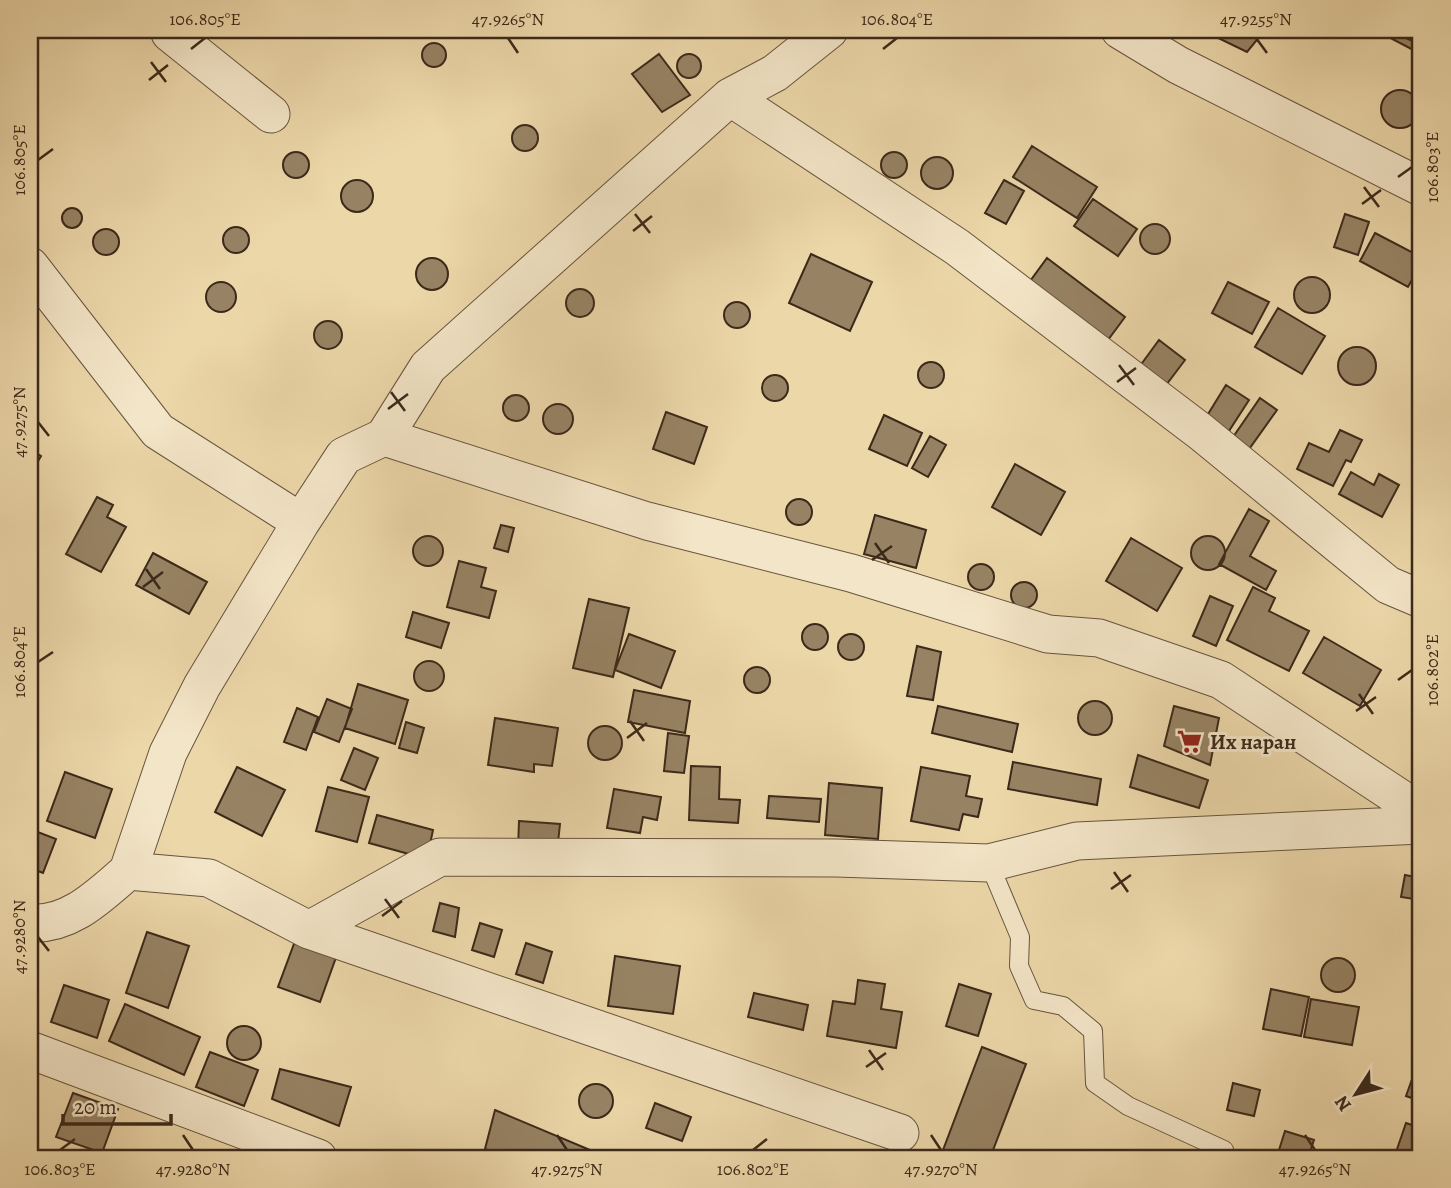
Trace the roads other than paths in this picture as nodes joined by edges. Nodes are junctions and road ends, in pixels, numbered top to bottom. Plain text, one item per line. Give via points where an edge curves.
1 (172, 30) edge
2 (1121, 30) edge
3 (808, 36) edge
4 (730, 97) junction
5 (271, 114) dead end
6 (1421, 187) edge
7 (30, 266) edge
8 (384, 437) junction
9 (301, 522) junction
10 (1421, 599) edge
11 (1421, 812) edge
12 (1421, 825) edge
13 (989, 863) junction
14 (128, 871) junction
15 (30, 923) edge
16 (309, 930) junction
17 (30, 1050) edge
18 (900, 1133) dead end
19 (1224, 1150) dead end
20 (318, 1158) edge

1 - 5 street via 170,33
2 - 6 street via 1178,65
3 - 4 street via 775,73
4 - 8 street via 428,367
4 - 10 street via 957,247 1201,432 1388,584
7 - 9 street via 158,431
8 - 9 street via 344,457
8 - 11 street via 647,521 851,573 1048,635 1099,638 1221,680
9 - 14 street via 202,686 168,752
12 - 13 street via 1077,841
13 - 16 street via 440,858
13 - 19 lane via 1020,937 1019,966 1034,1000 1063,1006 1093,1031 1095,1083 1128,1106
14 - 15 street via 85,908 44,924
14 - 16 street via 209,878
16 - 18 street
17 - 20 street

